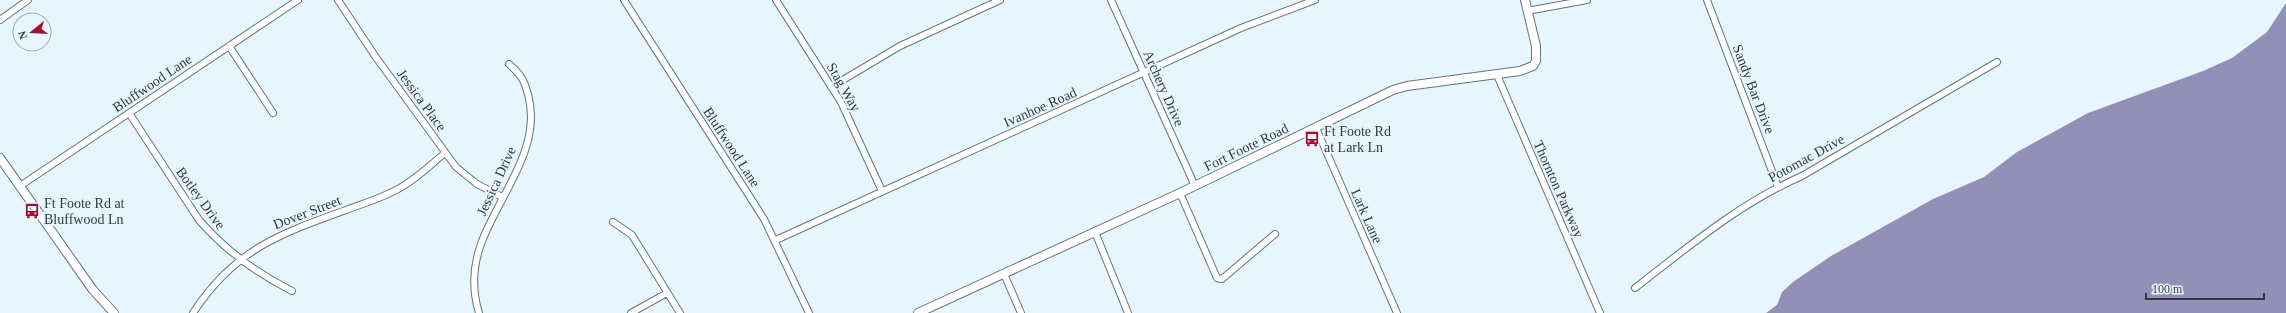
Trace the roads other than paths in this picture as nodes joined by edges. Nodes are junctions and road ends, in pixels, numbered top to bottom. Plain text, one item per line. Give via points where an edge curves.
1 (28, 0) edge
2 (298, 0) edge
3 (338, 0) edge
4 (624, 0) edge
5 (776, 0) edge
6 (1000, 0) edge
7 (1111, 0) edge
8 (1315, 0) edge
9 (1525, 0) edge
10 (1587, 0) edge
11 (1707, 0) edge
12 (1527, 11) junction
13 (0, 20) edge
14 (229, 46) junction
15 (1997, 62) dead end
16 (509, 64) dead end
17 (1144, 72) junction
18 (1497, 75) junction
19 (831, 87) junction
20 (129, 113) junction
21 (273, 113) dead end
22 (1316, 128) junction
23 (446, 153) junction
24 (0, 158) edge
25 (20, 186) junction
26 (1195, 186) junction
27 (1778, 187) junction
28 (882, 191) junction
29 (1180, 193) junction
30 (502, 197) junction
31 (613, 222) dead end
32 (1095, 232) junction
33 (1275, 234) dead end
34 (776, 240) junction
35 (239, 260) junction
36 (1004, 274) junction
37 (1635, 288) dead end
38 (292, 291) dead end
39 (667, 293) junction
40 (114, 313) edge
41 (193, 313) edge
42 (479, 313) edge
43 (631, 313) edge
44 (680, 313) edge
45 (809, 313) edge
46 (918, 313) edge
47 (1021, 313) edge
48 (1128, 313) edge
49 (1397, 313) edge
50 (1600, 313) edge

1 - 13 street
2 - 14 street, Bluffwood Lane
3 - 23 street, Jessica Place via 379,62
4 - 34 street, Bluffwood Lane
5 - 19 street, Stag Way
6 - 19 street via 900,46
7 - 17 street, Archery Drive
8 - 17 street, Ivanhoe Road via 1241,28
9 - 12 street, Fort Foote Road
10 - 12 street
11 - 27 street, Sandy Bar Drive
12 - 18 street, Fort Foote Road via 1536,46 1536,61 1528,69
14 - 20 street, Bluffwood Lane
14 - 21 street
15 - 27 street, Potomac Drive via 1802,176
16 - 30 street, Jessica Drive via 522,78 531,114 530,134 524,154
17 - 26 street, Archery Drive
17 - 28 street, Ivanhoe Road
18 - 22 street, Fort Foote Road via 1407,86 1371,100
18 - 50 street, Thornton Parkway
19 - 28 street, Stag Way via 841,102
20 - 25 street, Bluffwood Lane
20 - 35 street, Botley Drive via 199,220 212,236
22 - 26 street, Fort Foote Road
22 - 49 street, Lark Lane
23 - 30 street, Jessica Place via 456,167 466,175
23 - 35 street, Dover Street via 394,191 280,234
24 - 25 street
25 - 40 street via 94,290
26 - 29 street, Fort Foote Road
27 - 37 street, Potomac Drive via 1708,232
28 - 34 street, Ivanhoe Road
29 - 32 street, Fort Foote Road
29 - 33 street via 1217,278 1222,279
30 - 42 street, Jessica Drive via 481,244 476,265 474,287
31 - 39 street via 632,235
32 - 36 street, Fort Foote Road
32 - 48 street
34 - 45 street, Bluffwood Lane
35 - 38 street, Botley Drive
35 - 41 street, Dover Street via 210,289
36 - 46 street, Fort Foote Road
36 - 47 street
39 - 43 street
39 - 44 street

